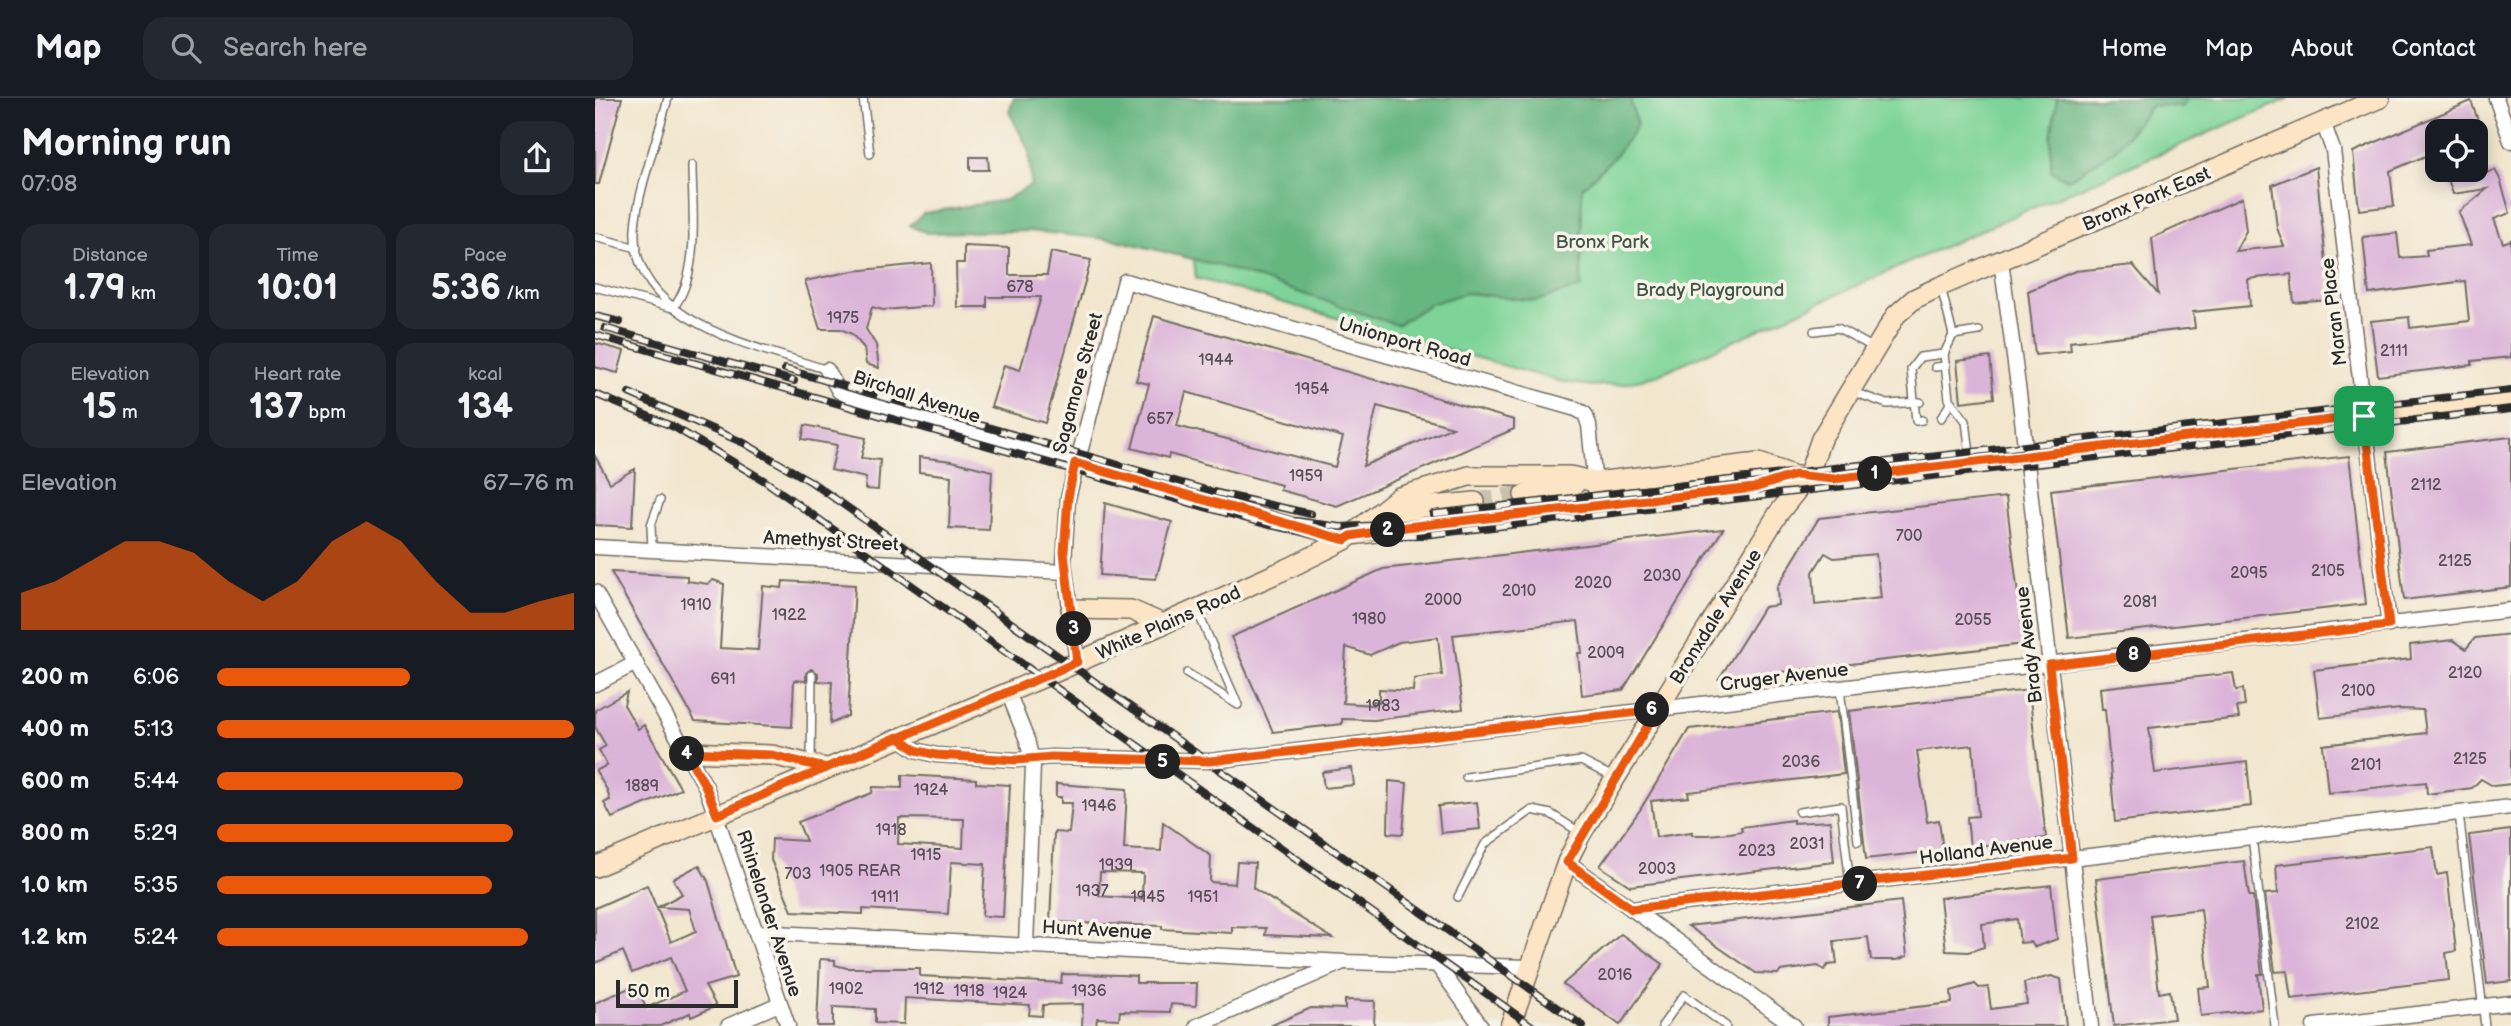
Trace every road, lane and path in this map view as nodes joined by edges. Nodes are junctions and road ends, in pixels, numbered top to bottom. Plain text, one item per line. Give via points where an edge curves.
1 (668, 98) edge
2 (863, 98) edge
3 (2379, 98) edge
4 (2496, 98) edge
5 (2323, 122) junction
6 (2511, 141) edge
7 (870, 154) dead end
8 (692, 165) dead end
9 (595, 237) edge
10 (637, 248) junction
11 (2001, 261) junction
12 (1125, 281) joint
13 (1941, 286) junction
14 (595, 287) edge
15 (1914, 299) joint
16 (673, 308) junction
17 (1814, 331) dead end
18 (1979, 331) dead end
19 (1953, 335) junction
20 (1874, 348) junction
21 (1944, 354) junction
22 (1946, 366) junction
23 (1935, 367) dead end
24 (827, 370) joint
25 (1947, 381) junction
26 (1937, 383) dead end
27 (1850, 391) junction
28 (1939, 400) dead end
29 (2511, 400) edge
30 (1950, 401) junction
31 (1917, 402) junction
32 (2364, 416) junction
33 (1941, 418) dead end
34 (1921, 420) dead end
35 (2025, 456) junction
36 (1075, 463) junction
37 (1971, 463) junction
38 (1802, 476) junction
39 (1590, 481) junction
40 (1524, 495) tunnel mouth
41 (660, 500) dead end
42 (1475, 502) tunnel mouth
43 (1598, 506) junction
44 (1354, 532) junction
45 (595, 547) edge
46 (652, 549) junction
47 (1065, 572) junction
48 (595, 592) edge
49 (1071, 609) junction
50 (1196, 609) junction
51 (2511, 610) edge
52 (1163, 624) junction
53 (2389, 625) junction
54 (1077, 662) junction
55 (636, 663) junction
56 (2049, 665) junction
57 (1187, 673) dead end
58 (812, 675) dead end
59 (595, 684) edge
60 (1840, 689) junction
61 (1008, 692) junction
62 (1657, 710) junction
63 (898, 737) junction
64 (686, 752) junction
65 (1032, 759) junction
66 (818, 766) junction
67 (1466, 777) dead end
68 (1615, 778) junction
69 (2511, 807) edge
70 (1798, 813) dead end
71 (2459, 814) junction
72 (717, 815) junction
73 (1581, 834) junction
74 (2252, 837) junction
75 (1858, 841) dead end
76 (2072, 858) junction
77 (1567, 862) junction
78 (595, 867) edge
79 (1850, 885) junction
80 (1458, 897) dead end
81 (1632, 909) junction
82 (756, 932) junction
83 (1026, 945) junction
84 (1345, 961) junction
85 (1437, 965) junction
86 (1530, 967) junction
87 (779, 1003) junction
88 (2511, 1003) edge
89 (2484, 1006) junction
90 (728, 1026) edge
91 (788, 1026) edge
92 (1197, 1026) edge
93 (1481, 1026) edge
94 (1510, 1026) edge
95 (1662, 1026) edge
96 (1726, 1026) edge
97 (1794, 1026) edge
98 (2091, 1026) edge
99 (2274, 1026) edge
100 (2314, 1026) edge
101 (2485, 1026) edge

1 - 10 lane, Birchall Avenue via 637,216
2 - 7 lane
3 - 5 main road, Bronx Park East
4 - 6 street
5 - 11 main road, Bronx Park East
5 - 32 street, Maran Place via 2333,150
8 - 16 lane via 690,278
9 - 10 lane
10 - 16 lane, Birchall Avenue via 646,275
11 - 13 main road, Bronx Park East
11 - 35 street, Brady Avenue
12 - 36 street, Sagamore Street
12 - 39 street, Unionport Road via 1577,409 1587,419
13 - 15 main road, Bronx Park East
13 - 19 lane
14 - 16 lane
15 - 20 main road, Bronxdale Avenue via 1896,315
16 - 24 lane, Birchall Avenue via 717,332
17 - 20 lane via 1838,328
18 - 19 lane
19 - 21 lane
20 - 27 main road, Bronxdale Avenue
21 - 22 lane
21 - 31 lane via 1920,357 1914,369
22 - 23 lane
22 - 25 lane
24 - 36 street, Birchall Avenue via 839,391 859,401
25 - 26 lane
25 - 30 lane
27 - 31 lane via 1887,404
27 - 38 main road, Bronxdale Avenue
28 - 30 lane
29 - 32 main road, White Plains Road
30 - 33 lane
30 - 37 lane via 1966,421
31 - 34 lane via 1916,421
32 - 35 main road, White Plains Road
32 - 53 street, Maran Place
35 - 37 main road, White Plains Road
35 - 56 street, Brady Avenue
36 - 44 street, Birchall Avenue
36 - 47 street, Sagamore Street via 1064,538
37 - 38 main road, White Plains Road via 1833,479
38 - 39 main road, White Plains Road via 1759,463
38 - 43 main road, White Plains Road via 1754,488
38 - 62 main road, Bronxdale Avenue
39 - 40 main road, White Plains Road
39 - 43 street, Unionport Road
39 - 44 main road, White Plains Road via 1570,476 1469,476 1399,497
41 - 46 lane via 651,525
42 - 44 main road, White Plains Road via 1422,507
43 - 44 main road, White Plains Road
44 - 50 main road, White Plains Road
45 - 46 street, Amethyst Street
46 - 47 street, Amethyst Street
47 - 49 street, Sagamore Street
48 - 55 street, Rhinelander Avenue
49 - 52 main road via 1131,610
49 - 54 street, Sagamore Street
50 - 52 main road, White Plains Road
50 - 57 lane via 1238,705
51 - 53 street, Cruger Avenue
52 - 54 main road, White Plains Road
53 - 56 street, Cruger Avenue
54 - 61 main road, White Plains Road
55 - 59 street
55 - 64 street, Rhinelander Avenue
56 - 60 street, Cruger Avenue
56 - 76 street, Brady Avenue
58 - 66 lane
60 - 62 street, Cruger Avenue
60 - 75 lane
61 - 63 main road, White Plains Road
61 - 65 street
62 - 65 street, Cruger Avenue via 1210,761
62 - 68 main road, Bronxdale Avenue
63 - 65 street, Cruger Avenue via 928,755
63 - 66 main road, White Plains Road
64 - 66 main road via 772,755
64 - 72 street, Rhinelander Avenue
65 - 83 street
66 - 72 main road, White Plains Road
67 - 68 lane via 1581,761
68 - 73 main road, Bronxdale Avenue
69 - 71 street, Holland Avenue
70 - 79 lane via 1841,806
71 - 74 street, Holland Avenue
71 - 89 lane
72 - 78 main road, White Plains Road
72 - 82 street, Rhinelander Avenue
73 - 77 main road, Bronxdale Avenue
73 - 80 lane via 1551,814 1532,810 1485,844
74 - 76 street, Holland Avenue
74 - 99 lane
76 - 79 street, Holland Avenue
76 - 98 street, Brady Avenue
77 - 81 street
77 - 86 main road, Bronxdale Avenue
79 - 81 street, Holland Avenue
81 - 97 street
82 - 83 street, Hunt Avenue
82 - 87 street, Rhinelander Avenue
83 - 84 street, Hunt Avenue
84 - 85 street, Hunt Avenue
84 - 92 street
85 - 86 street, Hunt Avenue
85 - 93 street
86 - 94 main road, Bronxdale Avenue
87 - 90 street
87 - 91 street, Rhinelander Avenue
88 - 89 street
89 - 100 street
89 - 101 lane
95 - 96 lane via 1684,995

